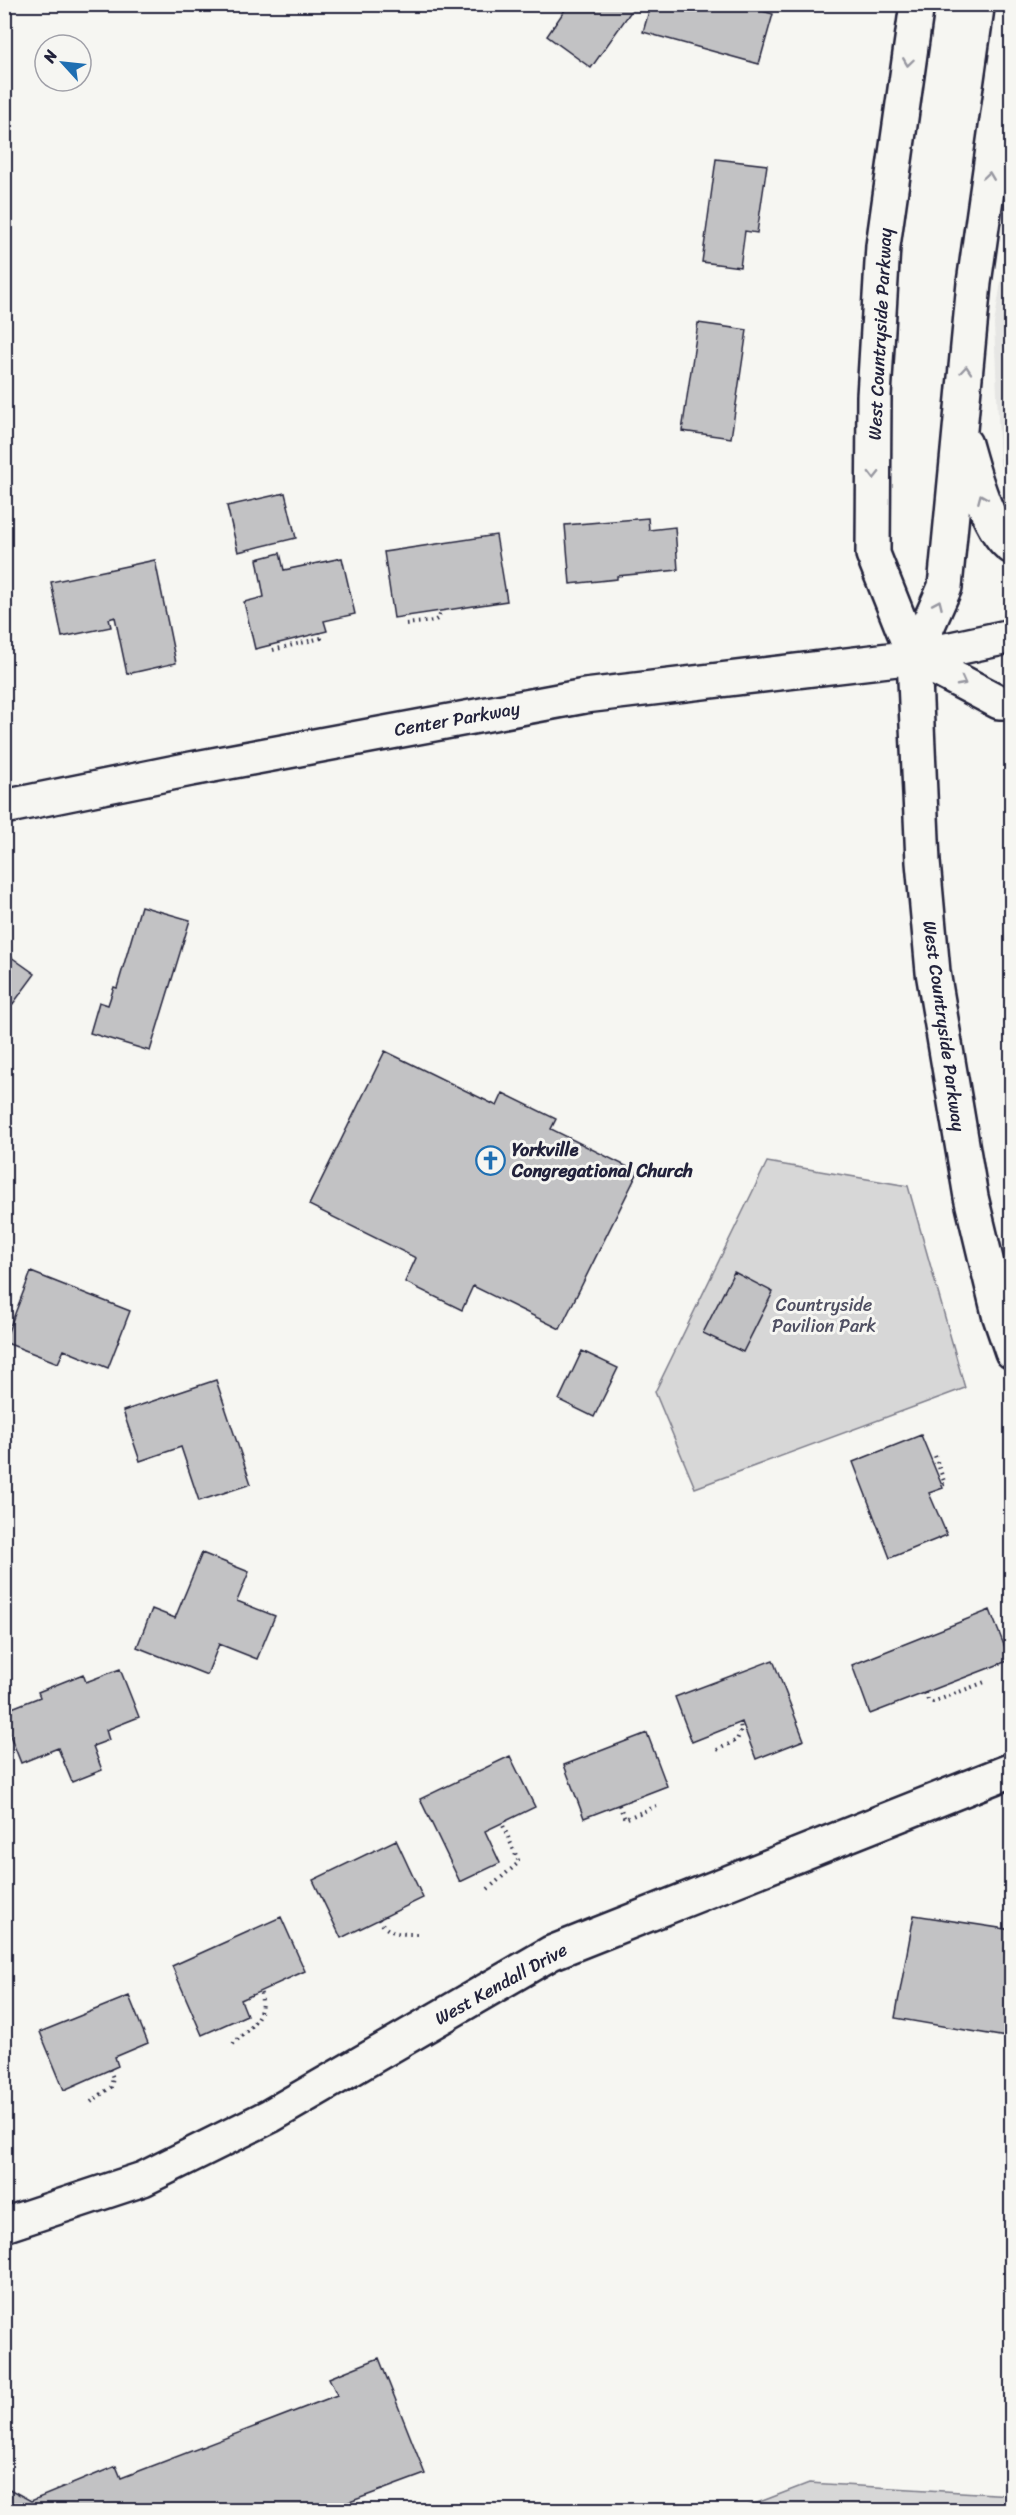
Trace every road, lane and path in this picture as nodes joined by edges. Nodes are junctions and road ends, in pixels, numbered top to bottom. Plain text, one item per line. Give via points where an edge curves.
1 (916, 4) edge
2 (1011, 14) edge
3 (960, 428) junction
4 (1011, 547) edge
5 (441, 612) dead end
6 (406, 624) dead end
7 (320, 633) dead end
8 (1011, 636) edge
9 (273, 650) dead end
10 (914, 657) junction
11 (1011, 702) edge
12 (4, 807) edge
13 (1011, 1352) edge
14 (935, 1456) dead end
15 (941, 1485) dead end
16 (985, 1682) dead end
17 (925, 1693) dead end
18 (740, 1723) dead end
19 (717, 1750) dead end
20 (1011, 1770) edge
21 (619, 1805) dead end
22 (657, 1806) dead end
23 (502, 1823) dead end
24 (488, 1889) dead end
25 (379, 1919) dead end
26 (418, 1934) dead end
27 (260, 1991) dead end
28 (233, 2044) dead end
29 (110, 2070) dead end
30 (91, 2102) dead end
31 (4, 2225) edge

1 -> 10 street, West Countryside Parkway via 883,246 874,396 873,554
3 -> 2 street, West Countryside Parkway via 974,283
4 -> 3 street via 1004,542 980,496
10 -> 3 street, West Countryside Parkway via 945,587
5 - 6 path via 434,621
7 - 9 path via 321,638
8 - 10 street, Center Parkway
10 -> 11 street via 999,702
10 - 12 street, Center Parkway via 585,696
10 - 13 street, West Countryside Parkway via 923,862 933,972 971,1197
14 - 15 path via 945,1484
16 - 17 path via 933,1702 927,1700
18 - 19 path via 737,1740
20 - 31 street, West Kendall Drive via 551,1953 260,2121 143,2178
21 - 22 path via 625,1819
23 - 24 path via 518,1860
25 - 26 path via 390,1931
27 - 28 path via 264,2002 259,2016
29 - 30 path via 111,2087

